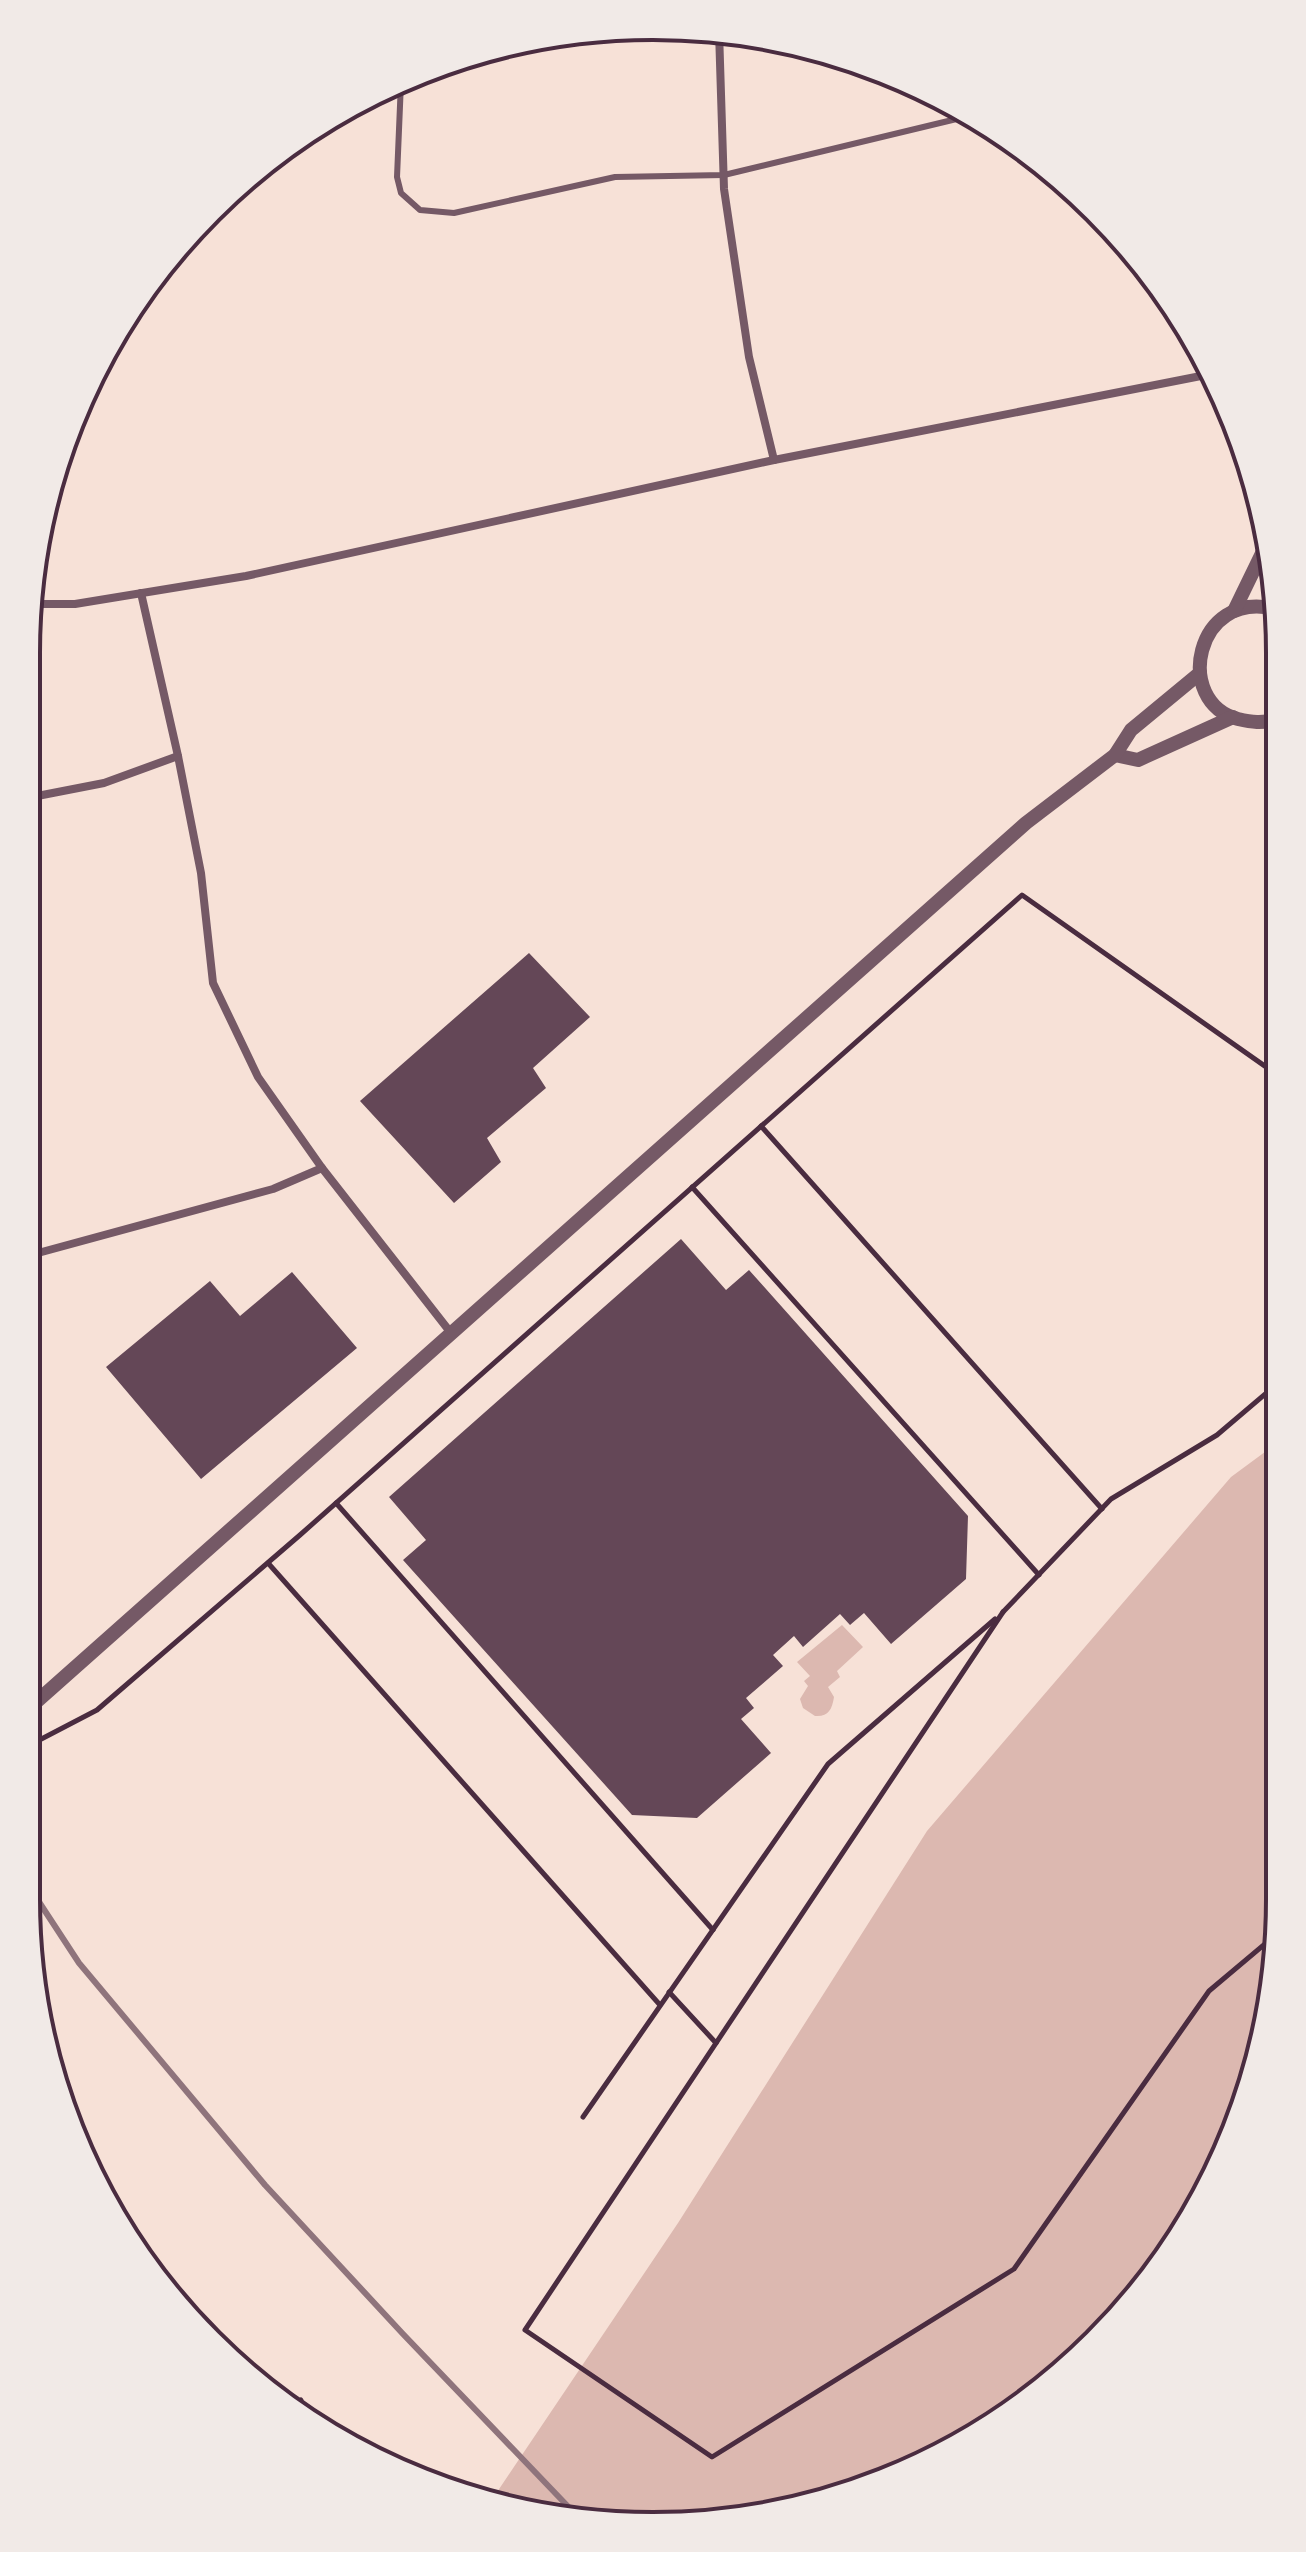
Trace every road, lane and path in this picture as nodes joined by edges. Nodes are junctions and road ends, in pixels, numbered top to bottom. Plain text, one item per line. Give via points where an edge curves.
1 (719, 44) edge
2 (400, 95) edge
3 (955, 119) edge
4 (724, 175) junction
5 (1200, 376) edge
6 (774, 460) junction
7 (1259, 560) edge
8 (141, 593) junction
9 (42, 604) edge
10 (1264, 608) edge
11 (1234, 611) junction
12 (1200, 673) junction
13 (1233, 717) junction
14 (1266, 720) edge
15 (1115, 755) junction
16 (178, 756) junction
17 (40, 795) edge
18 (1266, 1067) edge
19 (761, 1126) junction
20 (322, 1168) junction
21 (692, 1187) junction
22 (40, 1252) edge
23 (451, 1333) junction
24 (1266, 1393) edge
25 (336, 1503) junction
26 (1102, 1509) junction
27 (268, 1563) junction
28 (1039, 1575) junction
29 (1003, 1612) junction
30 (40, 1699) edge
31 (40, 1740) edge
32 (713, 1930) junction
33 (1264, 1944) edge
34 (669, 1992) junction
35 (660, 2005) junction
36 (716, 2043) junction
37 (583, 2117) dead end

1 - 4 street
2 - 4 lane via 397,177 401,193 420,210 454,213 615,177
3 - 4 lane
4 - 6 street via 749,357
5 - 6 street
6 - 8 street via 246,576
7 - 11 street
8 - 9 street
8 - 16 street
10 - 11 street
11 - 12 street via 1206,637
12 - 13 street via 1217,707
12 - 15 street via 1131,730
13 - 14 street
13 - 15 street via 1138,760
15 - 23 street via 1014,834
16 - 17 street via 104,783
16 - 20 street via 201,873 213,983 258,1077
18 - 19 path via 1022,895
19 - 21 path
19 - 26 path
20 - 22 street via 273,1189
20 - 23 street
21 - 25 path
21 - 28 path
23 - 30 street
24 - 26 path via 1217,1435
25 - 27 path
25 - 32 path
26 - 28 path
27 - 31 path via 97,1710
27 - 35 path
28 - 29 path
29 - 32 path via 828,1764
29 - 36 path
32 - 34 path
33 - 36 path via 1209,1991 1014,2269 712,2457 525,2330
34 - 35 path
34 - 36 path
35 - 37 path

